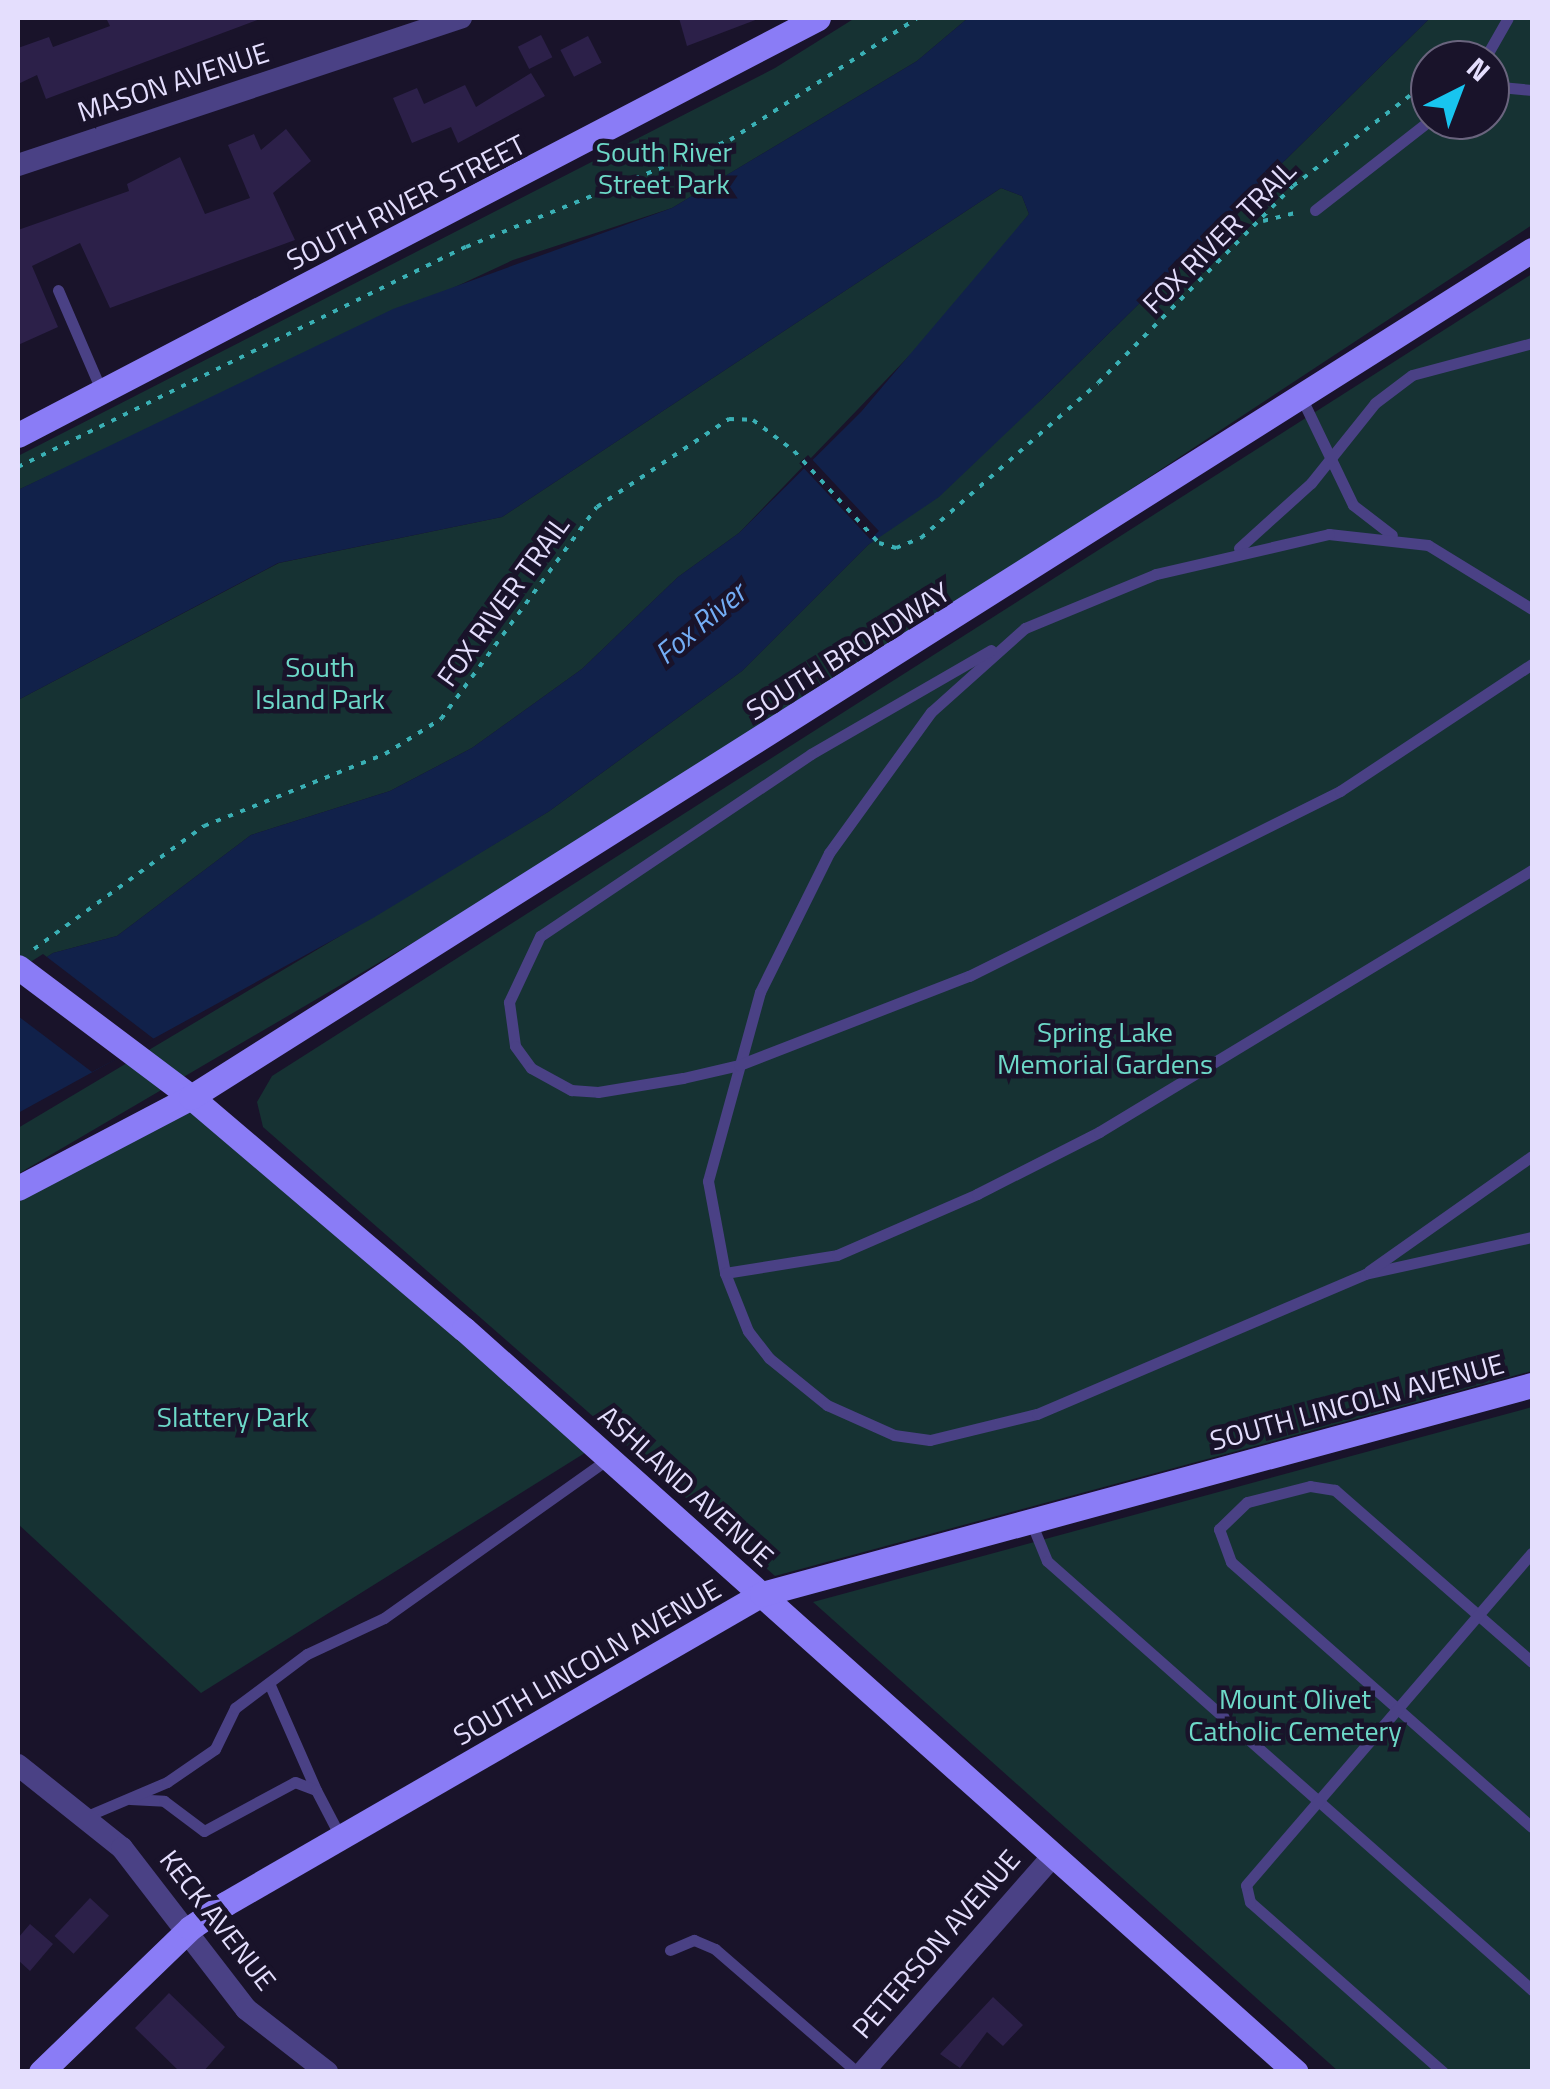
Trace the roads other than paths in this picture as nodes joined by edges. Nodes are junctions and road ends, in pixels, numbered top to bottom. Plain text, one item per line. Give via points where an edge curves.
1 (461, 18) edge
2 (818, 18) edge
3 (1508, 18) edge
4 (1495, 40) edge
5 (1410, 136) edge
6 (18, 166) edge
7 (1315, 210) road end
8 (1532, 250) edge
9 (58, 290) dead end
10 (1532, 344) edge
11 (102, 392) junction
12 (1303, 401) junction
13 (18, 435) edge
14 (1332, 455) junction
15 (1398, 539) junction
16 (1238, 549) junction
17 (1532, 609) edge
18 (1002, 645) junction
19 (1532, 664) edge
20 (1532, 870) edge
21 (18, 967) edge
22 (740, 1065) junction
23 (191, 1097) junction
24 (1532, 1156) edge
25 (18, 1188) edge
26 (1532, 1236) edge
27 (725, 1273) junction
28 (1365, 1274) junction
29 (1532, 1386) edge
30 (610, 1458) junction
31 (1031, 1522) junction
32 (1532, 1553) edge
33 (762, 1594) junction
34 (1478, 1614) junction
35 (1532, 1662) edge
36 (269, 1683) junction
37 (1398, 1708) junction
38 (18, 1765) edge
39 (316, 1790) junction
40 (126, 1799) junction
41 (1317, 1800) junction
42 (87, 1816) junction
43 (1532, 1827) edge
44 (342, 1839) junction
45 (1053, 1856) junction
46 (190, 1928) junction
47 (670, 1950) dead end
48 (1532, 1990) edge
49 (41, 2072) edge
50 (327, 2072) edge
51 (860, 2072) edge
52 (1296, 2072) edge
53 (1442, 2072) edge

1 - 6 street, MASON AVENUE
2 - 11 street, SOUTH RIVER STREET
3 - 4 lane
5 - 7 lane
8 - 12 street, SOUTH BROADWAY
9 - 11 lane
10 - 14 lane via 1412,374 1375,403
11 - 13 street, SOUTH RIVER STREET
12 - 14 lane
12 - 23 street, SOUTH BROADWAY
14 - 15 lane via 1352,504
14 - 16 lane
15 - 16 lane via 1329,534
15 - 17 lane via 1456,558
16 - 18 lane via 1089,598
18 - 22 lane via 931,712 829,852 760,992
18 - 22 lane via 918,687 590,898 540,936 514,978 514,1046 531,1068 571,1090 626,1090
19 - 22 lane via 1413,748 1191,871 970,976
20 - 27 lane via 1099,1132 977,1194 836,1255
21 - 23 street, ASHLAND AVENUE
22 - 27 lane via 708,1181
23 - 25 street, SOUTH BROADWAY
23 - 30 street, ASHLAND AVENUE
24 - 28 lane
26 - 28 lane
27 - 28 lane via 748,1331 797,1386 862,1422 930,1440 997,1429
29 - 31 street, SOUTH LINCOLN AVENUE
30 - 33 street, ASHLAND AVENUE
30 - 36 lane via 384,1618 306,1654
31 - 33 street, SOUTH LINCOLN AVENUE
31 - 41 lane via 1047,1560
32 - 34 lane
33 - 44 street, SOUTH LINCOLN AVENUE
33 - 45 street, ASHLAND AVENUE
34 - 35 lane
34 - 37 lane
34 - 37 lane via 1335,1490 1310,1486 1247,1502 1224,1519 1218,1540 1232,1562
36 - 39 lane
36 - 40 lane via 236,1708 215,1749
37 - 41 lane
37 - 43 lane
38 - 42 street, KECK AVENUE
39 - 40 lane via 295,1782 204,1832 164,1801
39 - 44 lane
40 - 42 lane
41 - 48 lane
41 - 53 lane via 1250,1877 1250,1902
42 - 46 street, KECK AVENUE
44 - 46 street, SOUTH LINCOLN AVENUE
45 - 51 street, PETERSON AVENUE
45 - 52 street, ASHLAND AVENUE
46 - 49 street, SOUTH LINCOLN AVENUE
46 - 50 street, KECK AVENUE via 246,2009
47 - 51 lane via 694,1940 715,1949

